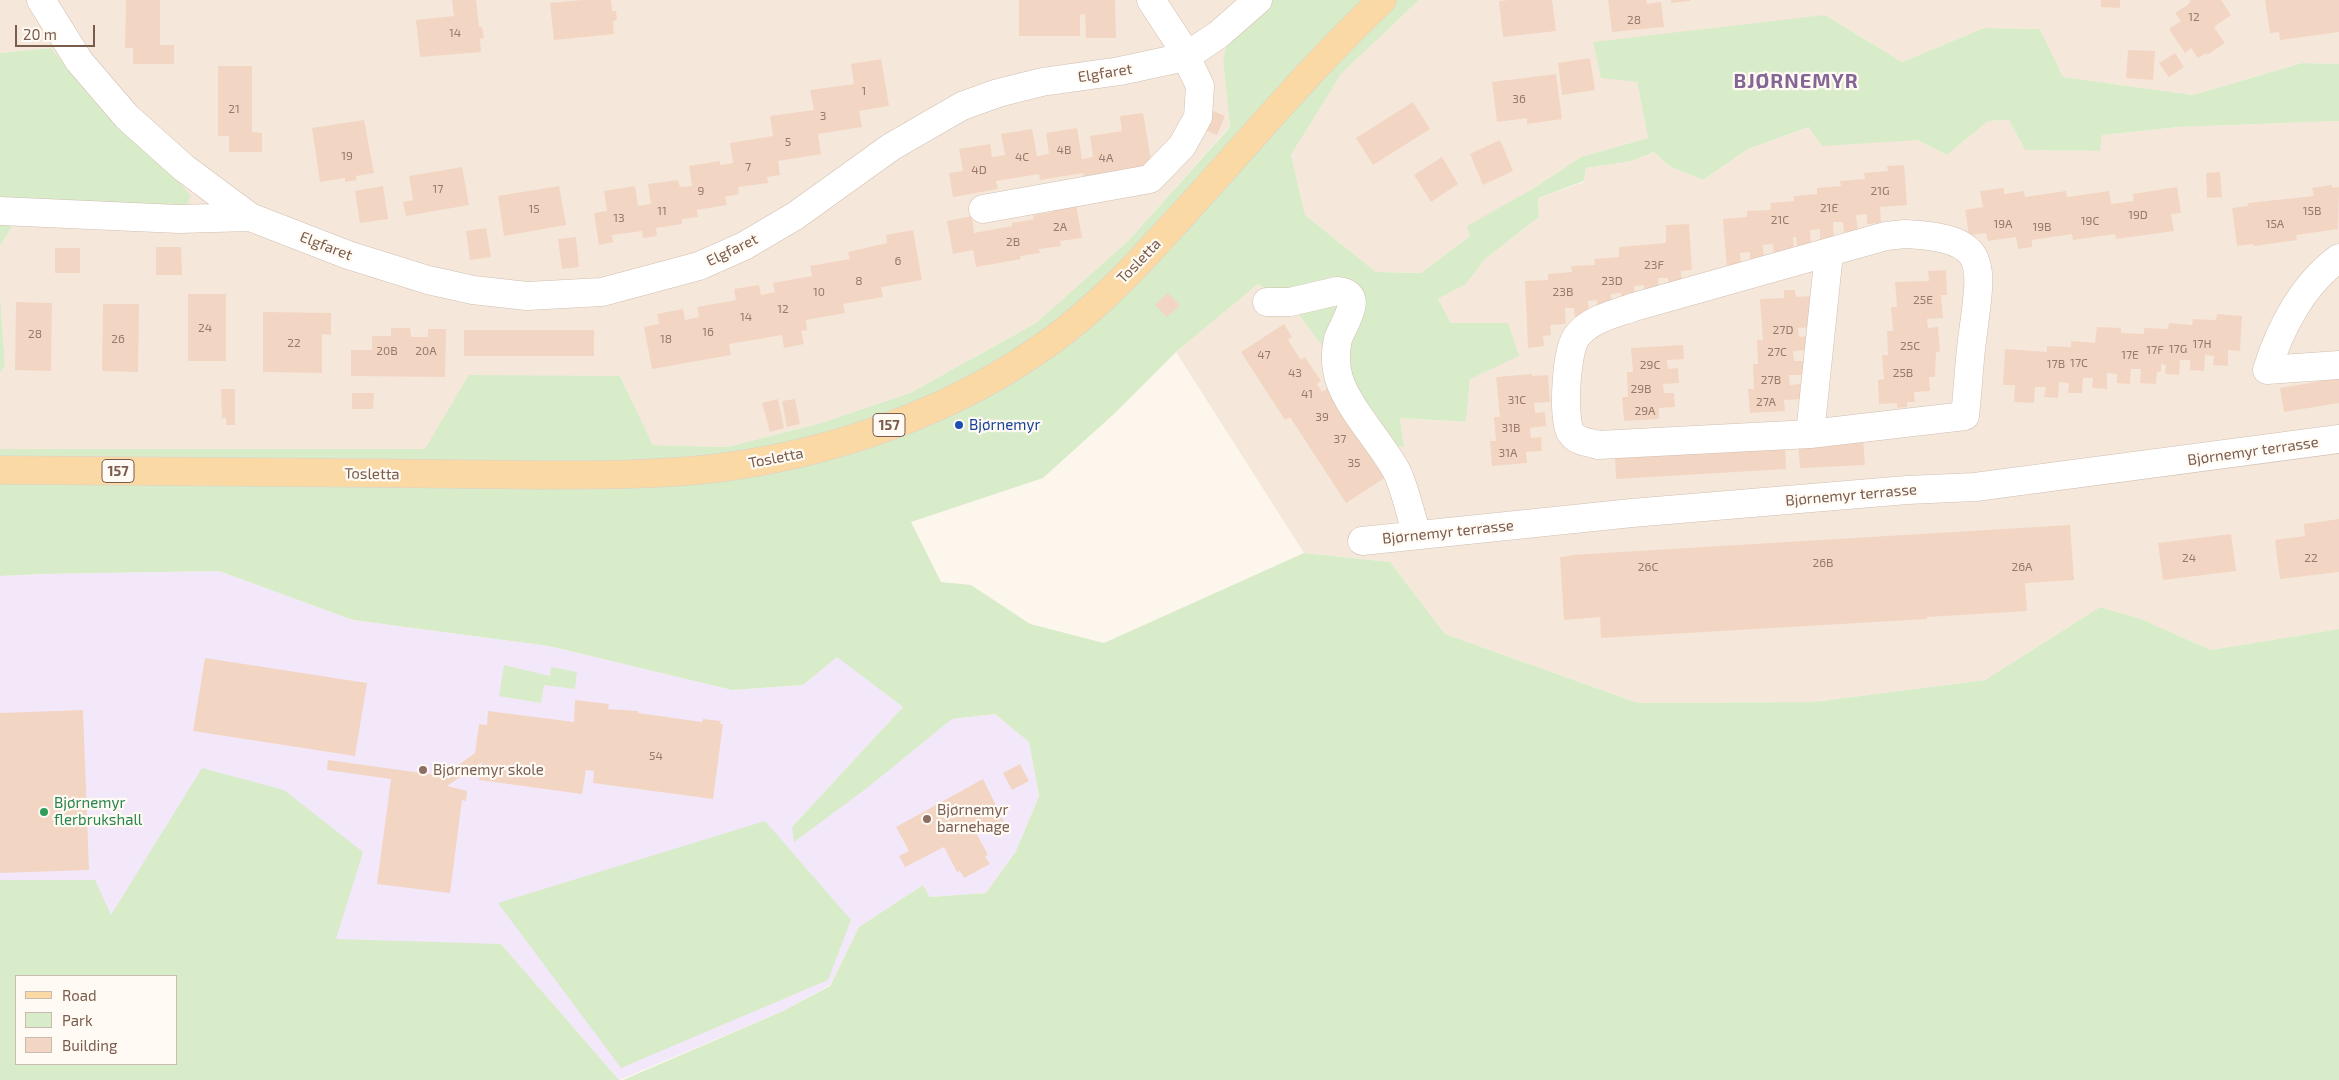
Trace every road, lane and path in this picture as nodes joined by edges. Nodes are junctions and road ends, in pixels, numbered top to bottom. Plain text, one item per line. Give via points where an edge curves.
1 (41, 0) edge
2 (1151, 0) edge
3 (1258, 0) edge
4 (1382, 0) edge
5 (1186, 57) junction
6 (983, 209) dead end
7 (0, 211) edge
8 (250, 217) junction
9 (1829, 253) junction
10 (2339, 258) edge
11 (1267, 302) dead end
12 (2339, 365) edge
13 (1810, 434) junction
14 (2339, 439) edge
15 (0, 470) edge
16 (1417, 534) junction
17 (1362, 541) dead end

1 - 8 street, Elgfaret via 79,61 127,117 184,168
2 - 5 street
3 - 5 street
4 - 15 main road, Tosletta / 157 via 1158,242 1073,324 972,389 868,433 812,451 753,463 654,473
5 - 6 street via 1200,86 1198,117 1182,146 1150,179
5 - 8 street, Elgfaret via 1120,71 1042,82 962,106 891,147 795,216 744,246 680,272 602,292 527,296 473,290 391,269
7 - 8 street, Elgfaret via 179,219
9 - 13 street
9 - 13 street via 1886,236 1929,235 1946,239 1958,243 1974,257 1978,266 1980,294 1965,416
9 - 13 street via 1666,298 1594,322 1575,337 1569,360 1566,424 1580,440 1598,445
10 - 12 street via 2310,287 2282,328 2267,370
11 - 16 street via 1290,302 1337,290 1350,296 1353,304 1337,345 1337,372 1344,389 1396,471
14 - 16 street, Bjørnemyr terrasse via 1975,487 1907,490
16 - 17 street, Bjørnemyr terrasse

